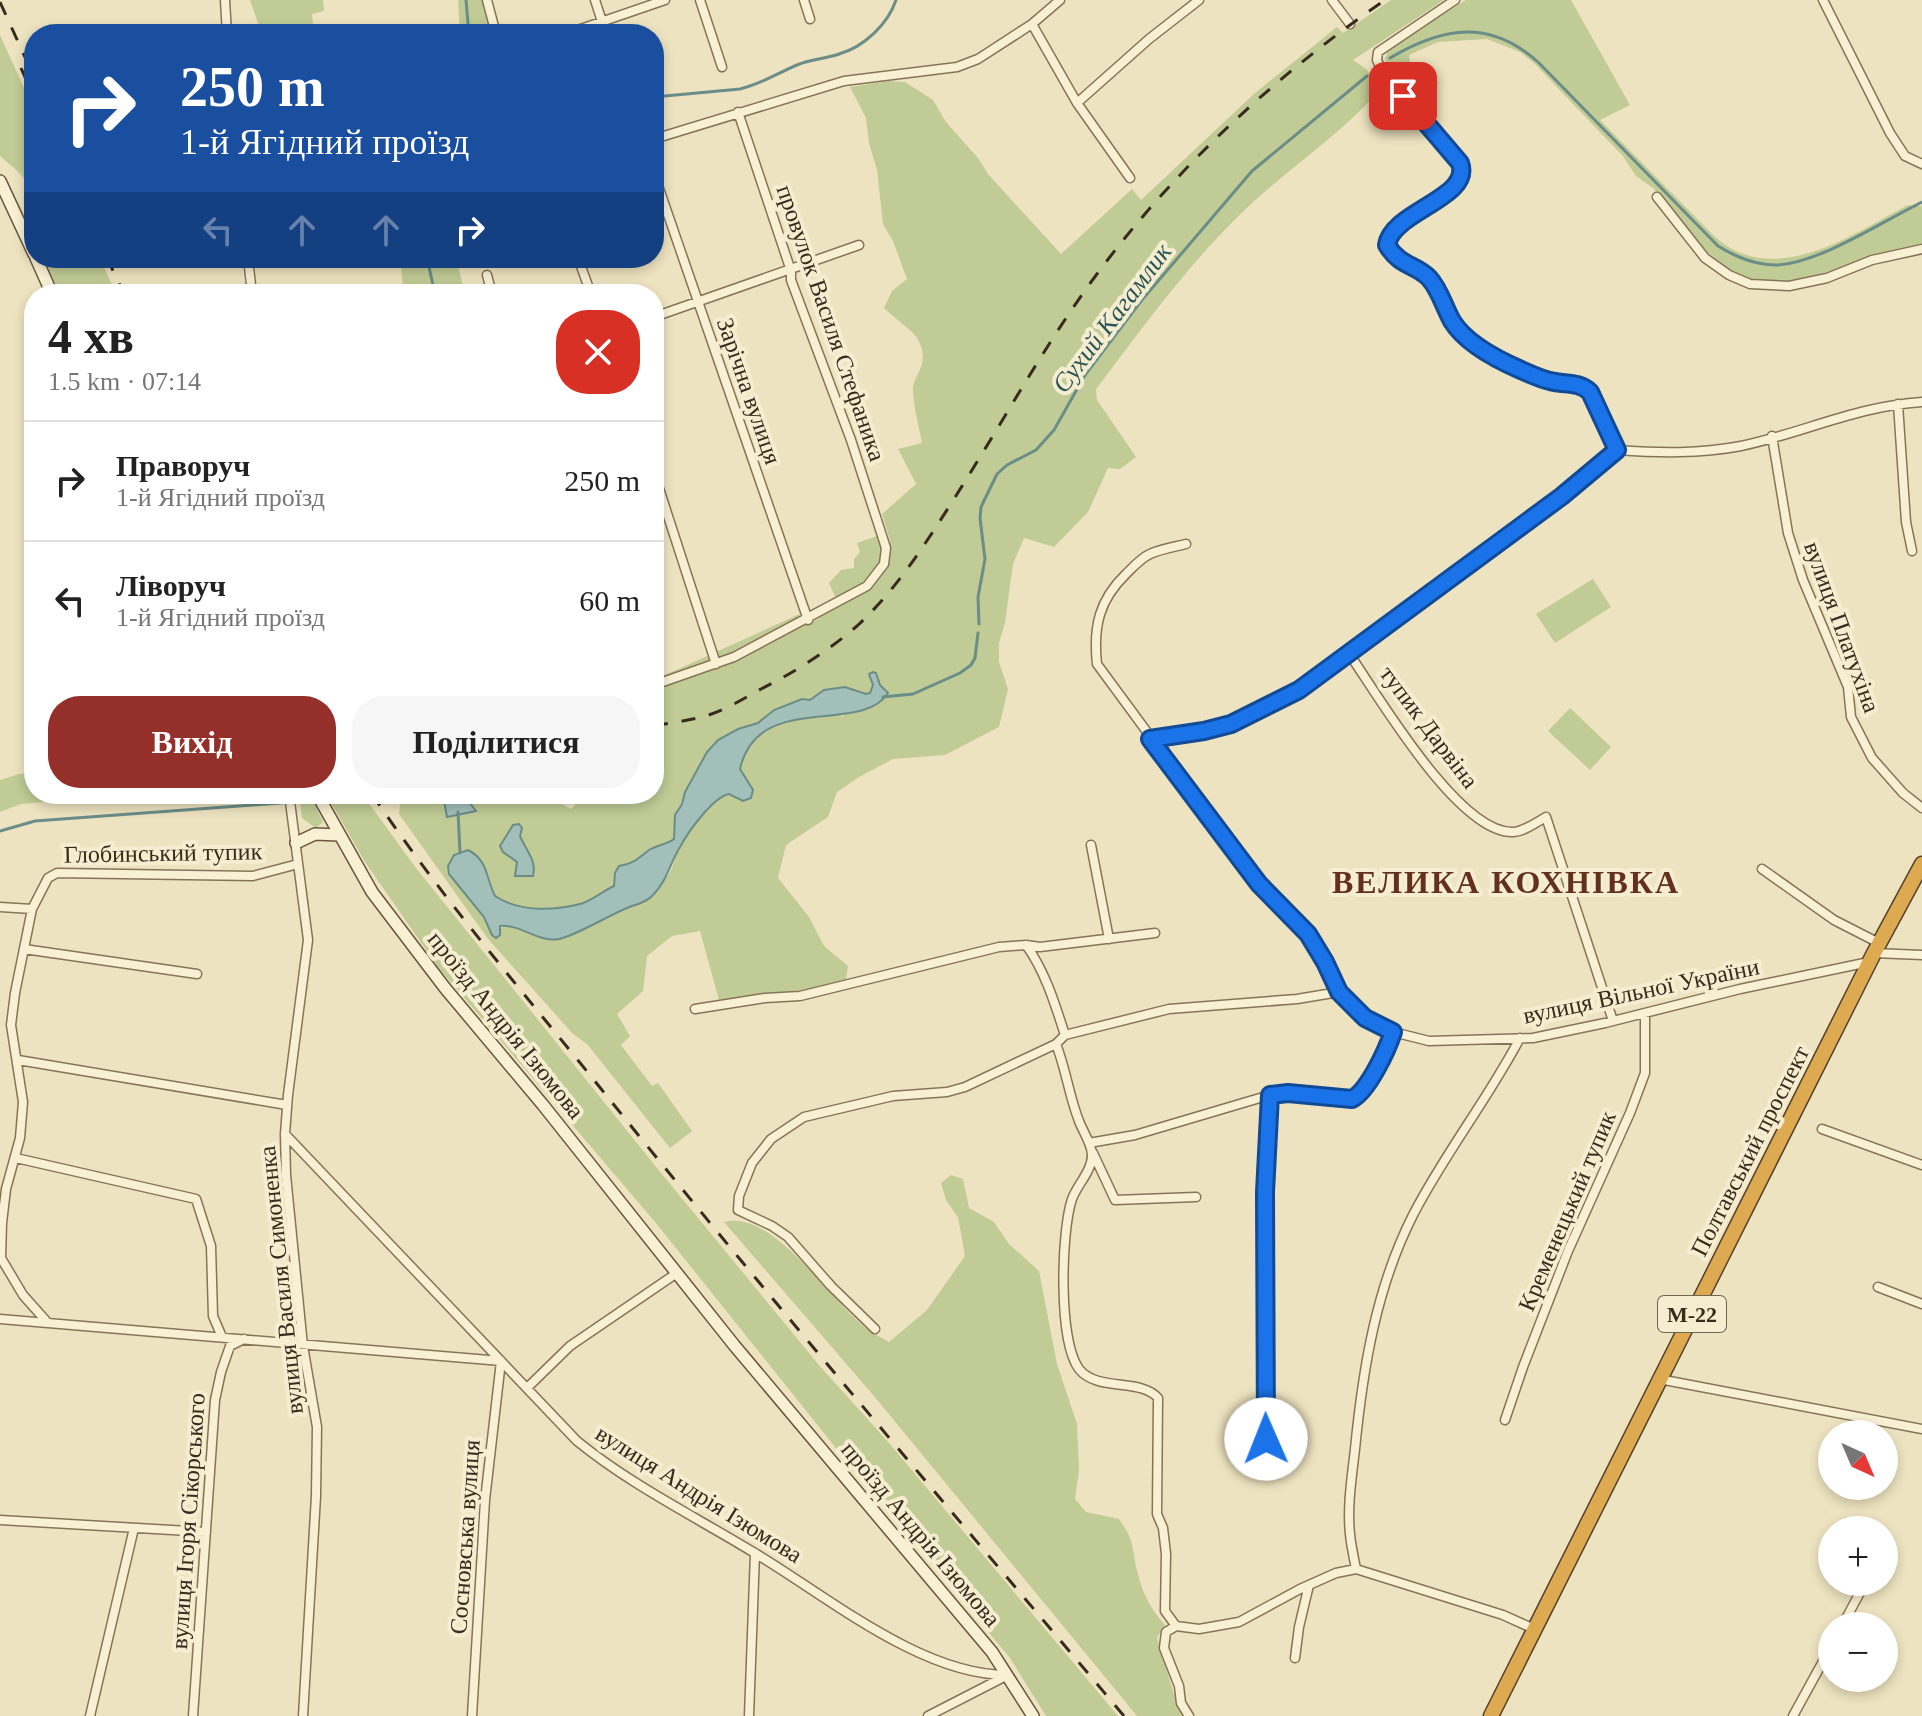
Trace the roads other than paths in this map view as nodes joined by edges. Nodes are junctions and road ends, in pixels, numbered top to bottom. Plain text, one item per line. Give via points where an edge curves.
1 (225, 0) edge
2 (487, 0) edge
3 (595, 0) edge
4 (665, 0) edge
5 (700, 0) edge
6 (804, 0) edge
7 (1060, 0) edge
8 (1199, 0) edge
9 (1332, 0) edge
10 (1455, 0) edge
11 (1823, 0) edge
12 (810, 19) dead end
13 (602, 22) junction
14 (226, 24) edge
15 (493, 24) edge
16 (596, 24) edge
17 (1032, 24) junction
18 (1350, 24) dead end
19 (722, 67) dead end
20 (1077, 103) junction
21 (738, 112) junction
22 (664, 136) edge
23 (1922, 164) edge
24 (1130, 178) dead end
25 (0, 181) edge
26 (1657, 197) dead end
27 (664, 203) edge
28 (24, 232) edge
29 (859, 245) dead end
30 (1922, 249) edge
31 (791, 271) junction
32 (487, 275) dead end
33 (489, 284) edge
34 (698, 303) junction
35 (664, 314) edge
36 (1922, 402) edge
37 (1898, 404) junction
38 (1772, 436) junction
39 (1617, 450) junction
40 (664, 504) edge
41 (1186, 544) dead end
42 (1912, 551) dead end
43 (808, 620) junction
44 (1350, 655) junction
45 (716, 664) junction
46 (664, 682) edge
47 (1150, 739) junction
48 (290, 804) edge
49 (323, 804) edge
50 (1922, 808) edge
51 (339, 835) junction
52 (296, 843) junction
53 (1091, 845) dead end
54 (298, 864) junction
55 (1922, 864) edge
56 (1762, 869) dead end
57 (0, 907) edge
58 (32, 909) junction
59 (1155, 933) dead end
60 (1109, 939) junction
61 (1026, 945) junction
62 (24, 949) junction
63 (1874, 953) junction
64 (1922, 955) edge
65 (197, 974) dead end
66 (1339, 992) junction
67 (695, 1009) dead end
68 (1645, 1013) junction
69 (1613, 1021) junction
70 (1393, 1032) junction
71 (1065, 1035) junction
72 (1520, 1038) junction
73 (1056, 1044) junction
74 (18, 1060) junction
75 (1270, 1095) junction
76 (287, 1105) junction
77 (1822, 1129) dead end
78 (285, 1134) junction
79 (1091, 1148) junction
80 (16, 1158) junction
81 (1922, 1165) edge
82 (1196, 1197) dead end
83 (0, 1258) edge
84 (677, 1273) junction
85 (1878, 1287) dead end
86 (1922, 1304) edge
87 (0, 1319) edge
88 (47, 1322) junction
89 (875, 1329) dead end
90 (222, 1337) junction
91 (244, 1339) junction
92 (303, 1346) junction
93 (501, 1361) junction
94 (1659, 1379) junction
95 (527, 1388) junction
96 (1505, 1420) dead end
97 (1922, 1429) edge
98 (1266, 1439) dead end
99 (0, 1520) edge
100 (134, 1528) junction
101 (206, 1532) junction
102 (755, 1553) junction
103 (1356, 1569) junction
104 (1309, 1585) junction
105 (1176, 1626) junction
106 (1534, 1629) junction
107 (1295, 1658) dead end
108 (1818, 1670) edge
109 (1008, 1675) junction
110 (90, 1716) edge
111 (193, 1716) edge
112 (303, 1716) edge
113 (472, 1716) edge
114 (749, 1716) edge
115 (928, 1716) edge
116 (1033, 1716) edge
117 (1189, 1716) edge
118 (1491, 1716) edge
119 (1793, 1716) edge

1 - 14 street
2 - 15 street
3 - 13 street
4 - 13 street
5 - 19 street
6 - 12 street
7 - 17 street
8 - 20 street
9 - 18 street
10 - 39 street via 1378,52 1381,69 1463,172 1450,190 1391,232 1387,245 1426,275 1458,331 1481,348 1520,370 1590,392
11 - 23 street via 1890,133 1905,156
13 - 16 street
17 - 20 street
17 - 21 street via 957,67 844,81
20 - 24 street
21 - 22 street
21 - 31 street, провулок Василя Стефаника
25 - 28 street
26 - 30 street via 1705,258 1750,284 1789,286
27 - 34 street, Зарічна вулиця
29 - 31 street
31 - 34 street
31 - 43 street, провулок Василя Стефаника via 886,548 884,564 867,586
32 - 33 street
34 - 35 street
34 - 43 street, Зарічна вулиця
36 - 37 street
37 - 38 street
37 - 42 street
38 - 39 street via 1698,453
38 - 50 street, вулиця Платухіна via 1788,533 1848,687 1851,717 1872,758
39 - 44 street
40 - 45 street
41 - 47 street, вулиця Вільної України via 1141,559 1108,593 1097,617 1097,664
43 - 45 street
44 - 47 street via 1299,690 1231,724
44 - 69 street, тупик Дарвіна via 1417,753 1478,820 1515,833 1546,817
45 - 46 street
47 - 66 street, вулиця Вільної України via 1259,884 1308,934
48 - 52 street, вулиця Василя Симоненка
49 - 51 street, проїзд Андрія Ізюмова
51 - 52 street via 315,834
51 - 84 street, проїзд Андрія Ізюмова via 403,934
52 - 54 street, вулиця Василя Симоненка
53 - 60 street
54 - 58 street, Глобинський тупик via 253,876 57,873 48,878
54 - 76 street, вулиця Василя Симоненка via 308,940
55 - 63 highway, Полтавський проспект / М-22
56 - 63 street
57 - 58 street
58 - 62 street
59 - 60 street
60 - 61 street
61 - 67 street via 800,996
61 - 71 street
62 - 65 street
62 - 74 street via 11,1025
63 - 64 street
63 - 68 street, вулиця Вільної України
63 - 94 highway, Полтавський проспект / М-22
66 - 70 street, вулиця Вільної України via 1365,1018
66 - 71 street via 1169,1009
68 - 69 street, вулиця Вільної України
68 - 96 street, Кременецький тупик via 1645,1073 1568,1251
69 - 72 street, вулиця Вільної України
70 - 72 street, вулиця Вільної України via 1429,1041
70 - 75 street via 1359,1096
71 - 73 street
72 - 103 street via 1457,1139 1388,1268 1359,1404 1349,1532
73 - 79 street
73 - 89 street via 965,1087 893,1096 804,1117 771,1139 752,1163 737,1206 740,1213 788,1237
74 - 76 street
74 - 80 street via 23,1102
75 - 79 street
75 - 98 street
76 - 78 street, вулиця Василя Симоненка
77 - 81 street
78 - 92 street, вулиця Василя Симоненка
78 - 93 street, вулиця Андрія Ізюмова
79 - 82 street via 1115,1200
79 - 105 street via 1064,1239 1067,1330 1077,1366 1089,1377 1147,1390 1158,1398 1157,1514 1166,1554 1165,1611
80 - 83 street via 6,1189
80 - 90 street via 196,1199 211,1246 213,1316
83 - 88 street
84 - 95 street via 570,1346
84 - 109 street, проїзд Андрія Ізюмова
85 - 86 street
87 - 88 street
88 - 90 street
90 - 91 street
91 - 92 street
91 - 101 street, вулиця Ігоря Сікорського via 230,1346 215,1400
92 - 93 street
92 - 112 street, вулиця Василя Симоненка via 317,1427
93 - 95 street, вулиця Андрія Ізюмова
93 - 113 street, Сосновська вулиця via 485,1500
94 - 97 street
94 - 106 highway, Полтавський проспект / М-22
95 - 102 street, вулиця Андрія Ізюмова via 592,1453
99 - 100 street
100 - 101 street
100 - 110 street
101 - 111 street, вулиця Ігоря Сікорського
102 - 109 street, вулиця Андрія Ізюмова via 904,1646 960,1669
102 - 114 street
103 - 104 street
103 - 106 street
104 - 105 street via 1239,1622 1199,1629
104 - 107 street
105 - 117 street via 1166,1632 1163,1643
106 - 118 highway, Полтавський проспект / М-22
108 - 119 street
109 - 115 street
109 - 116 street, проїзд Андрія Ізюмова

